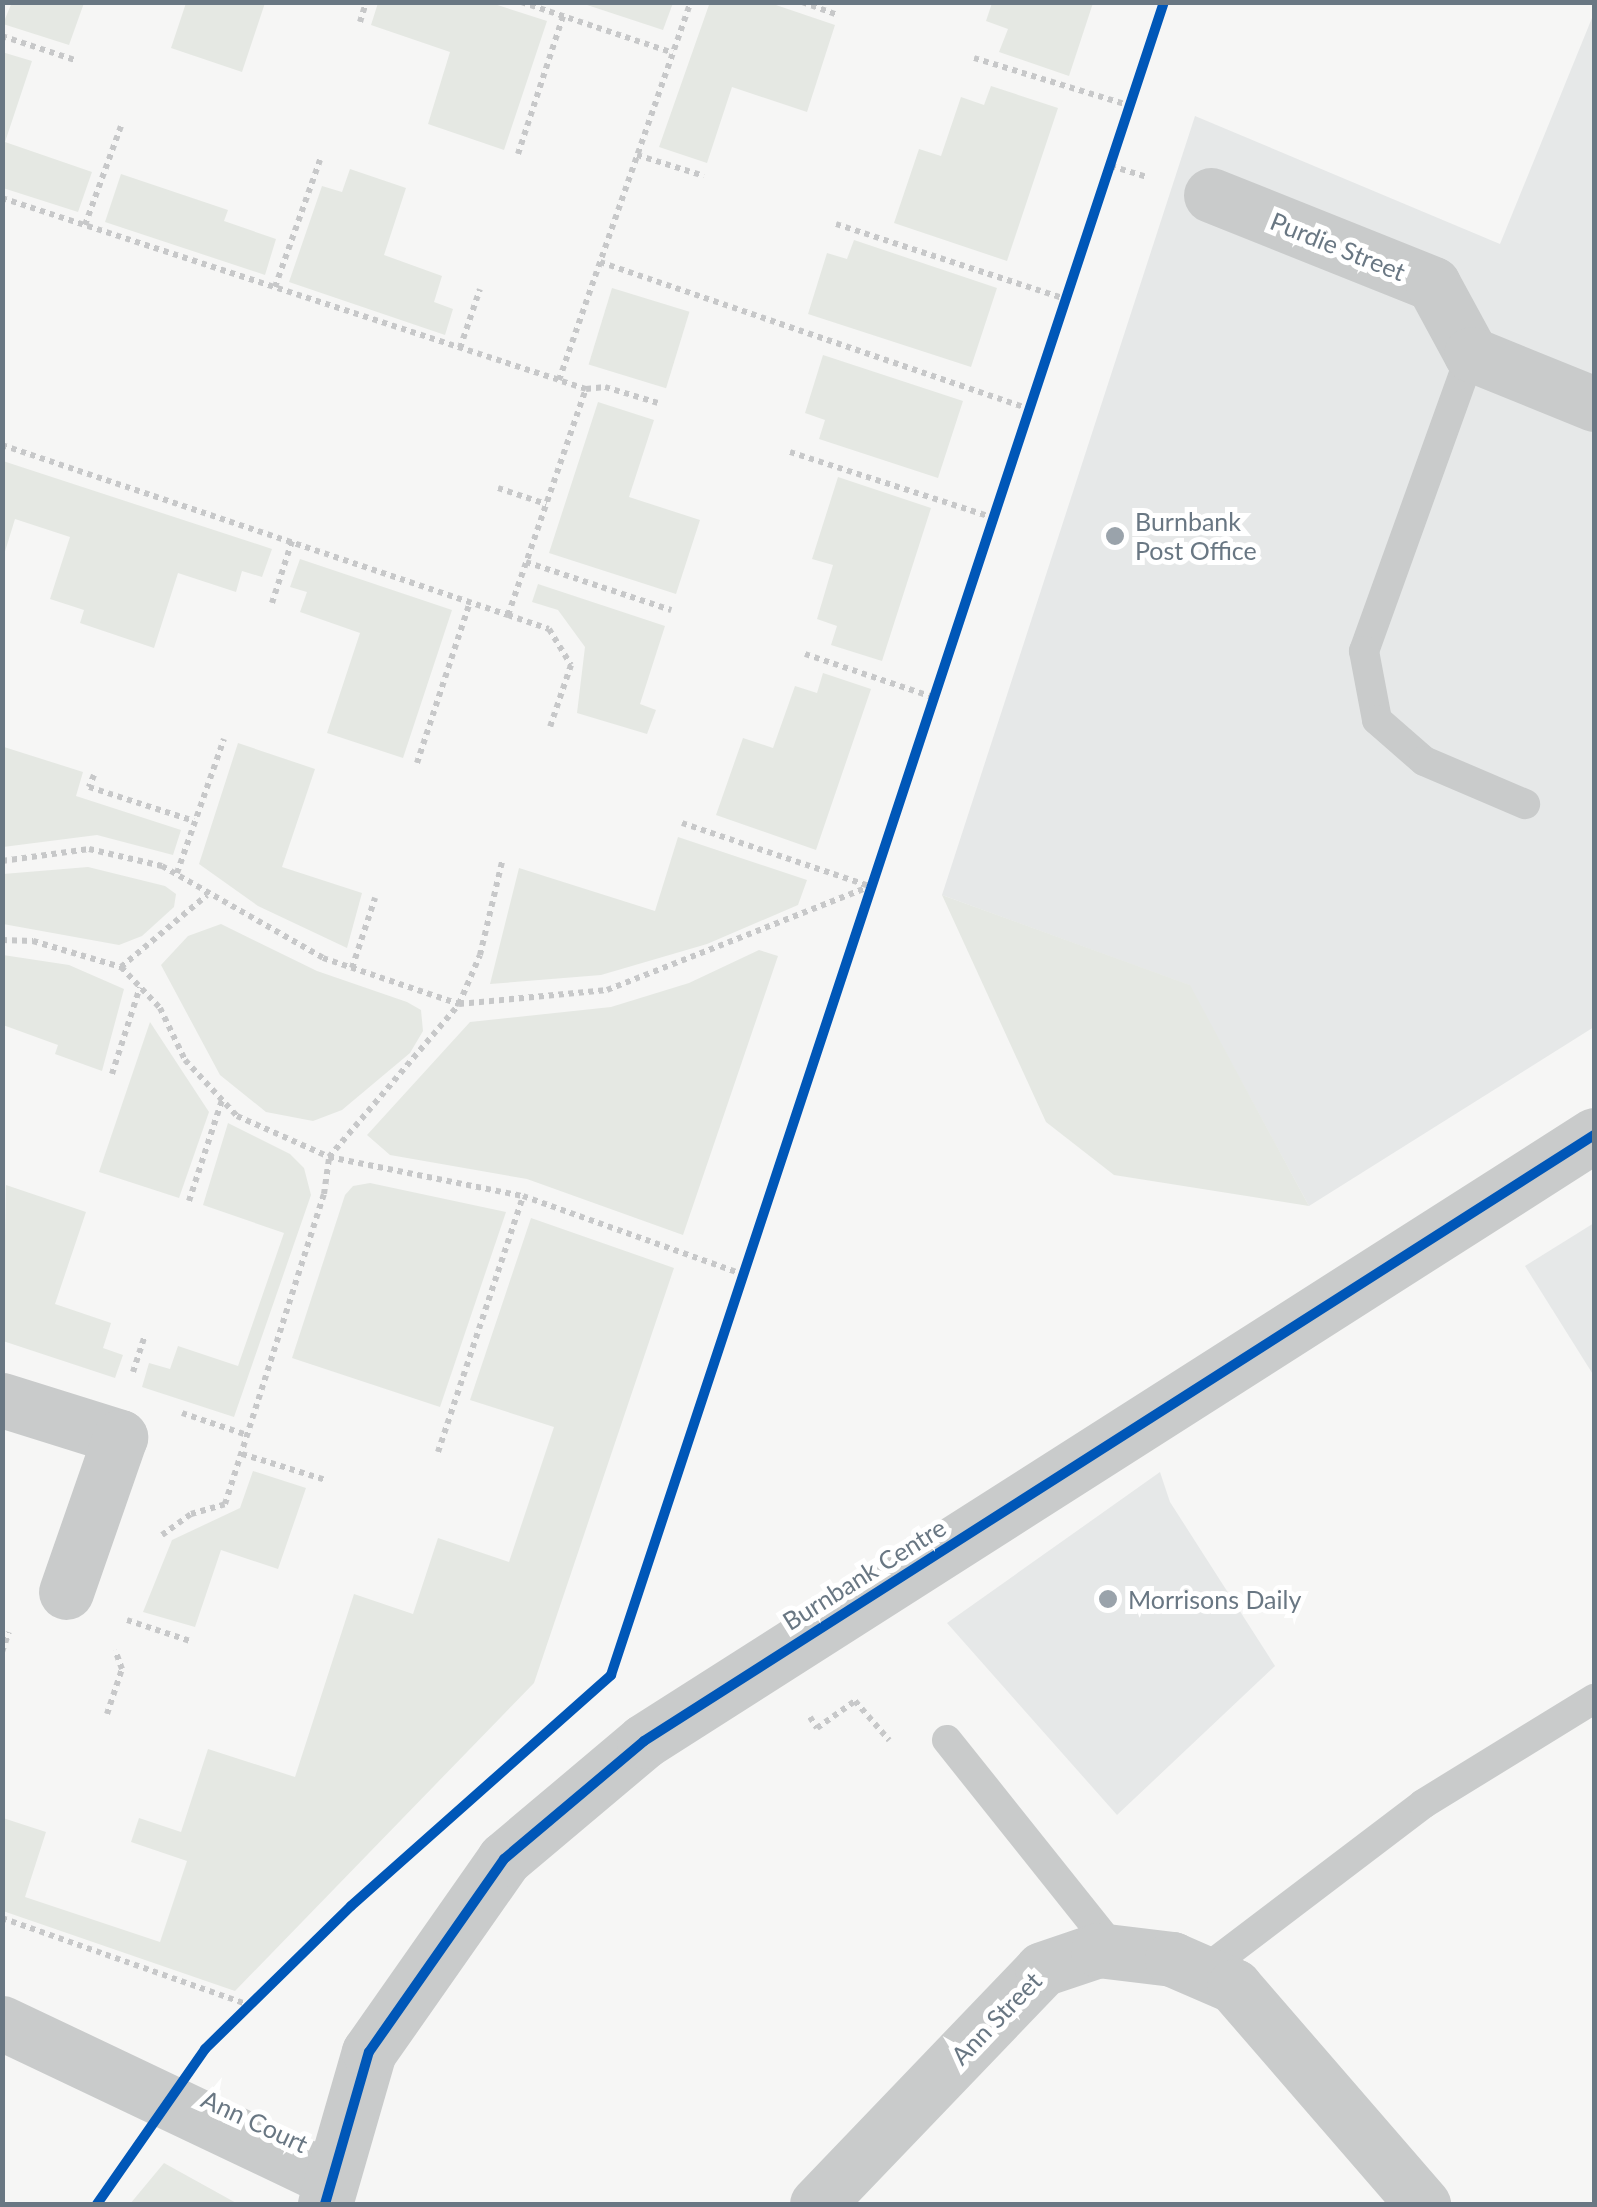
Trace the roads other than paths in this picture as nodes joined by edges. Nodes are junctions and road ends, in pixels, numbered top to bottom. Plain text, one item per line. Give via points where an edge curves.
1 (1212, 196) dead end
2 (1472, 354) junction
3 (1594, 404) edge
4 (1525, 804) dead end
5 (1594, 1134) edge
6 (2, 1400) edge
7 (66, 1592) dead end
8 (1594, 1698) edge
9 (946, 1740) road end
10 (1116, 1952) junction
11 (1202, 1972) junction
12 (2, 2023) edge
13 (326, 2191) edge
14 (818, 2204) edge
15 (1423, 2204) edge

1 - 2 street, Purdie Street via 1432,284
2 - 3 street
2 - 4 lane via 1364,651 1377,720 1424,761
5 - 13 street, Burnbank Centre via 644,1740 504,1859 369,2052
6 - 7 street via 120,1437
8 - 11 lane via 1423,1804
9 - 10 lane
10 - 11 street, Ann Street via 1172,1959
10 - 14 street, Ann Street via 1098,1950 1042,1968
11 - 15 street, Ann Street via 1234,1986
12 - 13 street, Ann Court

